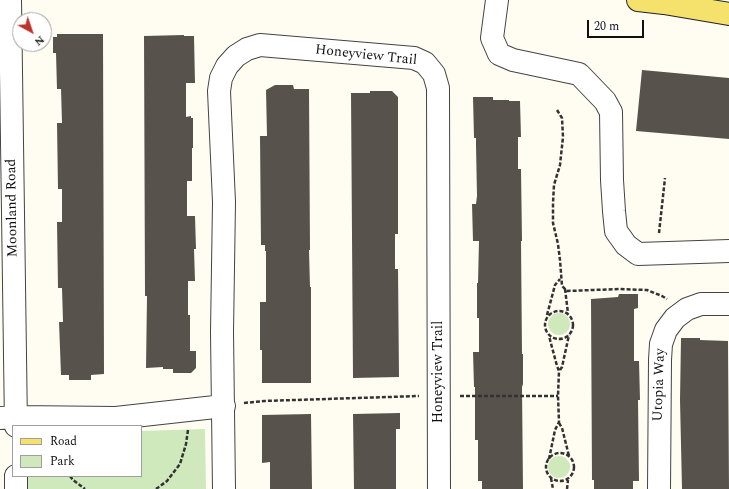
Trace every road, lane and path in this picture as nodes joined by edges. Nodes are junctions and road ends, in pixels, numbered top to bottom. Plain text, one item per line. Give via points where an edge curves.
1 (10, 0) edge
2 (497, 0) edge
3 (638, 0) edge
4 (729, 14) edge
5 (557, 110) dead end
6 (665, 178) dead end
7 (729, 252) edge
8 (656, 253) junction
9 (561, 278) junction
10 (564, 288) junction
11 (729, 304) edge
12 (568, 313) junction
13 (681, 314) junction
14 (547, 316) junction
15 (569, 335) junction
16 (549, 336) junction
17 (559, 371) junction
18 (439, 396) junction
19 (558, 396) junction
20 (224, 406) junction
21 (191, 409) junction
22 (11, 420) edge
23 (559, 422) junction
24 (570, 456) junction
25 (549, 459) junction
26 (16, 477) edge
27 (71, 477) edge
28 (551, 478) junction
29 (568, 479) junction
30 (16, 489) edge
31 (85, 489) edge
32 (156, 489) edge
33 (224, 489) edge
34 (439, 489) edge
35 (553, 489) edge
36 (566, 489) edge
37 (659, 489) edge

1 - 22 street, Moonland Road
2 - 8 street via 492,38 499,54 513,60 579,74 605,101 611,112 616,231 626,245 638,254
3 - 4 main road
5 - 9 path via 562,118 562,138 560,165 554,185 553,223
6 - 8 path
7 - 8 street
9 - 10 path
9 - 14 path via 555,285
10 - 12 path
10 - 13 path via 568,291 647,290 670,301
11 - 13 street, Utopia Way via 701,304
12 - 14 path via 557,310
12 - 15 path via 573,324
13 - 37 street, Utopia Way via 666,330 661,344
14 - 16 path via 544,326
15 - 16 path via 559,339
15 - 17 path
16 - 17 path
17 - 19 path
18 - 19 path
18 - 20 path via 264,401
18 - 20 street, Honeyview Trail via 438,88 434,74 425,63 414,58 260,45 236,56 227,66 218,91 224,202
18 - 34 street, Honeyview Trail
19 - 23 path
20 - 21 street
20 - 33 street, Honeyview Trail
21 - 22 street via 116,418
21 - 32 path via 180,464 167,481
23 - 24 path
23 - 25 path
24 - 25 path via 558,453
24 - 29 path via 575,467 571,478
25 - 28 path via 546,469
26 - 30 street
27 - 31 path
28 - 29 path via 560,482
28 - 35 path
29 - 36 path

